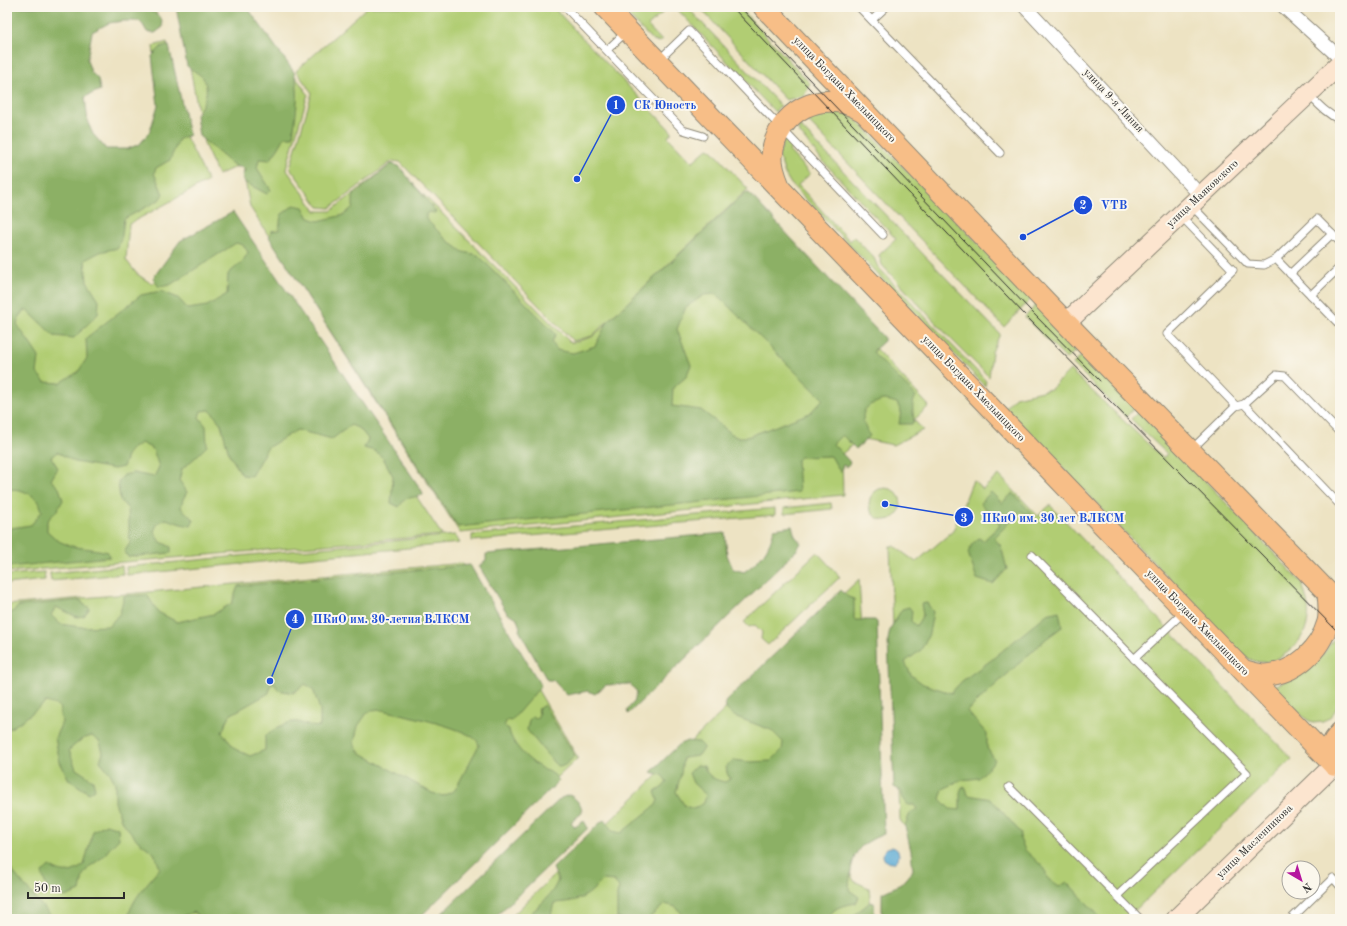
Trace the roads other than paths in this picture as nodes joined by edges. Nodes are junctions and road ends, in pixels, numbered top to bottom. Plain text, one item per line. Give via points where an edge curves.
1 (565, 7) edge
2 (605, 7) edge
3 (764, 7) edge
4 (859, 7) edge
5 (886, 7) edge
6 (1025, 7) edge
7 (1284, 7) edge
8 (872, 20) junction
9 (628, 30) junction
10 (607, 50) junction
11 (1340, 58) edge
12 (657, 61) junction
13 (1340, 64) edge
14 (1309, 94) junction
15 (865, 113) junction
16 (1340, 120) edge
17 (781, 128) junction
18 (703, 136) dead end
19 (1000, 153) dead end
20 (779, 188) junction
21 (1191, 205) junction
22 (1332, 234) junction
23 (883, 235) dead end
24 (1340, 242) edge
25 (1276, 259) junction
26 (1340, 267) edge
27 (1290, 274) junction
28 (1311, 295) junction
29 (1066, 323) junction
30 (1340, 325) edge
31 (1244, 404) junction
32 (1236, 406) junction
33 (1340, 433) edge
34 (1190, 450) junction
35 (1340, 505) edge
36 (1032, 555) dead end
37 (1334, 600) edge
38 (1185, 610) junction
39 (1134, 659) junction
40 (1244, 671) junction
41 (1340, 733) edge
42 (1338, 766) edge
43 (1008, 787) dead end
44 (1340, 886) edge
45 (1117, 896) junction
46 (1140, 919) edge
47 (1176, 919) edge
48 (1291, 919) edge

1 - 10 lane
2 - 9 main road, улица Богдана Хмельницкого
3 - 15 main road, улица Богдана Хмельницкого
4 - 8 lane
5 - 8 lane
6 - 21 street, улица 9-я Линия
7 - 11 street
8 - 19 lane
9 - 10 lane
9 - 12 main road, улица Богдана Хмельницкого
10 - 18 lane via 683,130
12 - 17 lane via 689,31
12 - 20 main road, улица Богдана Хмельницкого
13 - 14 main road, улица Маяковского
14 - 16 lane via 1323,109
14 - 21 main road, улица Маяковского
15 - 17 main road via 843,102 822,101 801,108
15 - 29 main road, улица Богдана Хмельницкого
17 - 20 main road via 774,142 772,157 773,173
17 - 23 lane
20 - 38 main road, улица Богдана Хмельницкого
21 - 25 lane via 1248,264 1264,265
21 - 29 main road, улица Маяковского
21 - 32 lane via 1233,270 1166,334
22 - 24 lane
22 - 25 lane via 1317,219
22 - 27 lane
25 - 27 lane
26 - 28 lane
27 - 28 lane
28 - 30 lane
29 - 34 main road, улица Богдана Хмельницкого
31 - 32 lane
31 - 33 lane via 1276,375 1285,376
31 - 35 lane
32 - 34 lane
34 - 37 main road, улица Богдана Хмельницкого
36 - 39 lane
37 - 40 main road via 1322,638 1308,656 1295,666 1280,672 1265,675
38 - 39 lane
38 - 40 main road, улица Богдана Хмельницкого
39 - 45 lane via 1246,773
40 - 42 main road, улица Богдана Хмельницкого
41 - 42 main road via 1334,741
42 - 47 main road, улица Масленникова
43 - 45 lane
44 - 48 lane via 1333,878
45 - 46 lane

